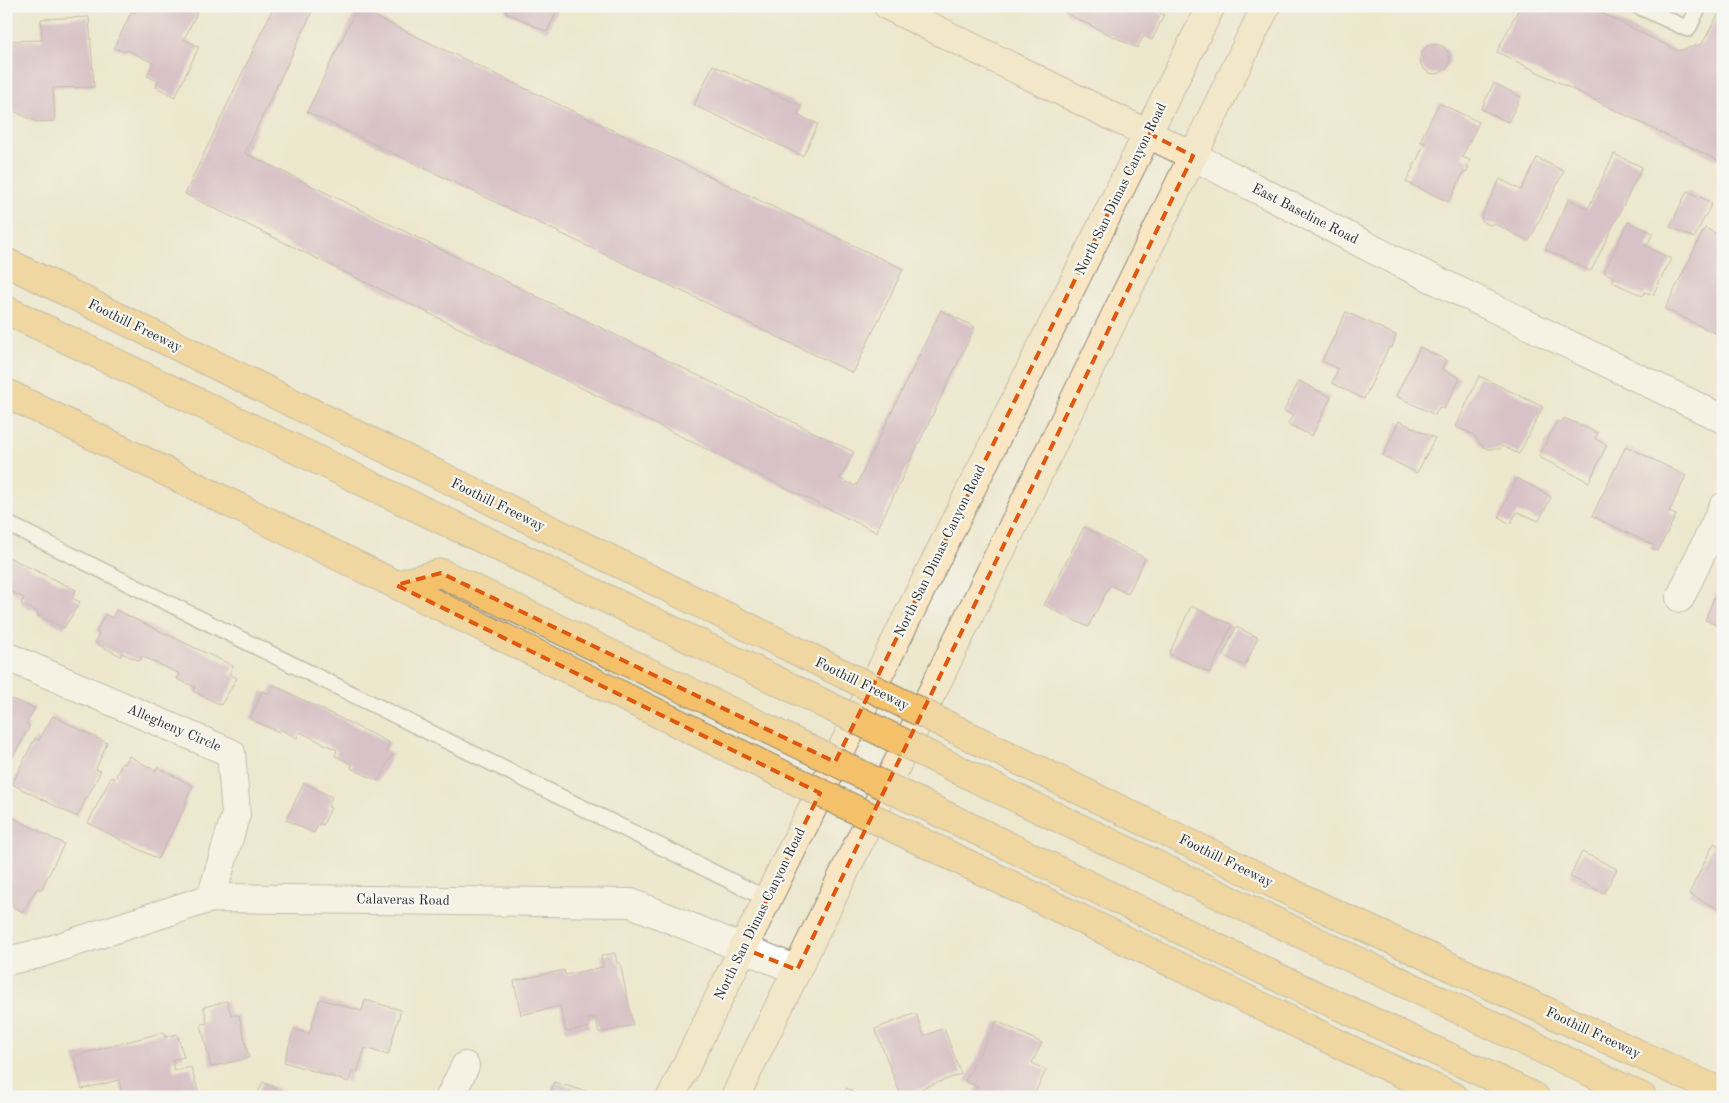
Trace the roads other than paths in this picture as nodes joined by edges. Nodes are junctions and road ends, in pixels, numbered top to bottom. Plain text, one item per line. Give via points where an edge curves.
1 (888, 6) edge
2 (1211, 6) edge
3 (1266, 6) edge
4 (1638, 6) edge
5 (1699, 6) edge
6 (1148, 133) junction
7 (1193, 156) junction
8 (6, 262) edge
9 (6, 310) edge
10 (6, 393) edge
11 (1723, 419) edge
12 (1723, 507) edge
13 (6, 523) edge
14 (396, 585) junction
15 (1680, 598) dead end
16 (6, 656) edge
17 (211, 898) junction
18 (767, 898) junction
19 (742, 948) junction
20 (6, 961) edge
21 (797, 970) junction
22 (465, 1066) dead end
23 (1723, 1093) edge
24 (450, 1097) edge
25 (671, 1097) edge
26 (735, 1097) edge
27 (1454, 1097) edge
28 (1535, 1097) edge
29 (1642, 1097) edge

1 - 6 main road, East Baseline Road
2 - 6 main road, North San Dimas Canyon Road
3 - 7 main road
4 - 5 lane via 1688,29
6 - 7 main road, East Baseline Road
6 - 18 main road, North San Dimas Canyon Road
7 - 11 street, East Baseline Road via 1390,258
7 - 21 main road
8 - 23 highway, Foothill Freeway, bridge via 1321,907
9 - 29 highway, bridge
10 - 14 highway
12 - 15 street
13 - 18 lane
14 - 27 highway, bridge
14 - 28 highway, bridge via 441,572 1281,979
16 - 17 street, Allegheny Circle via 231,752 236,814
17 - 19 street, Calaveras Road via 631,903
17 - 20 street, Calaveras Road via 38,954
18 - 19 main road, North San Dimas Canyon Road
19 - 21 street, Calaveras Road
19 - 25 main road, North San Dimas Canyon Road
21 - 26 main road
22 - 24 street

